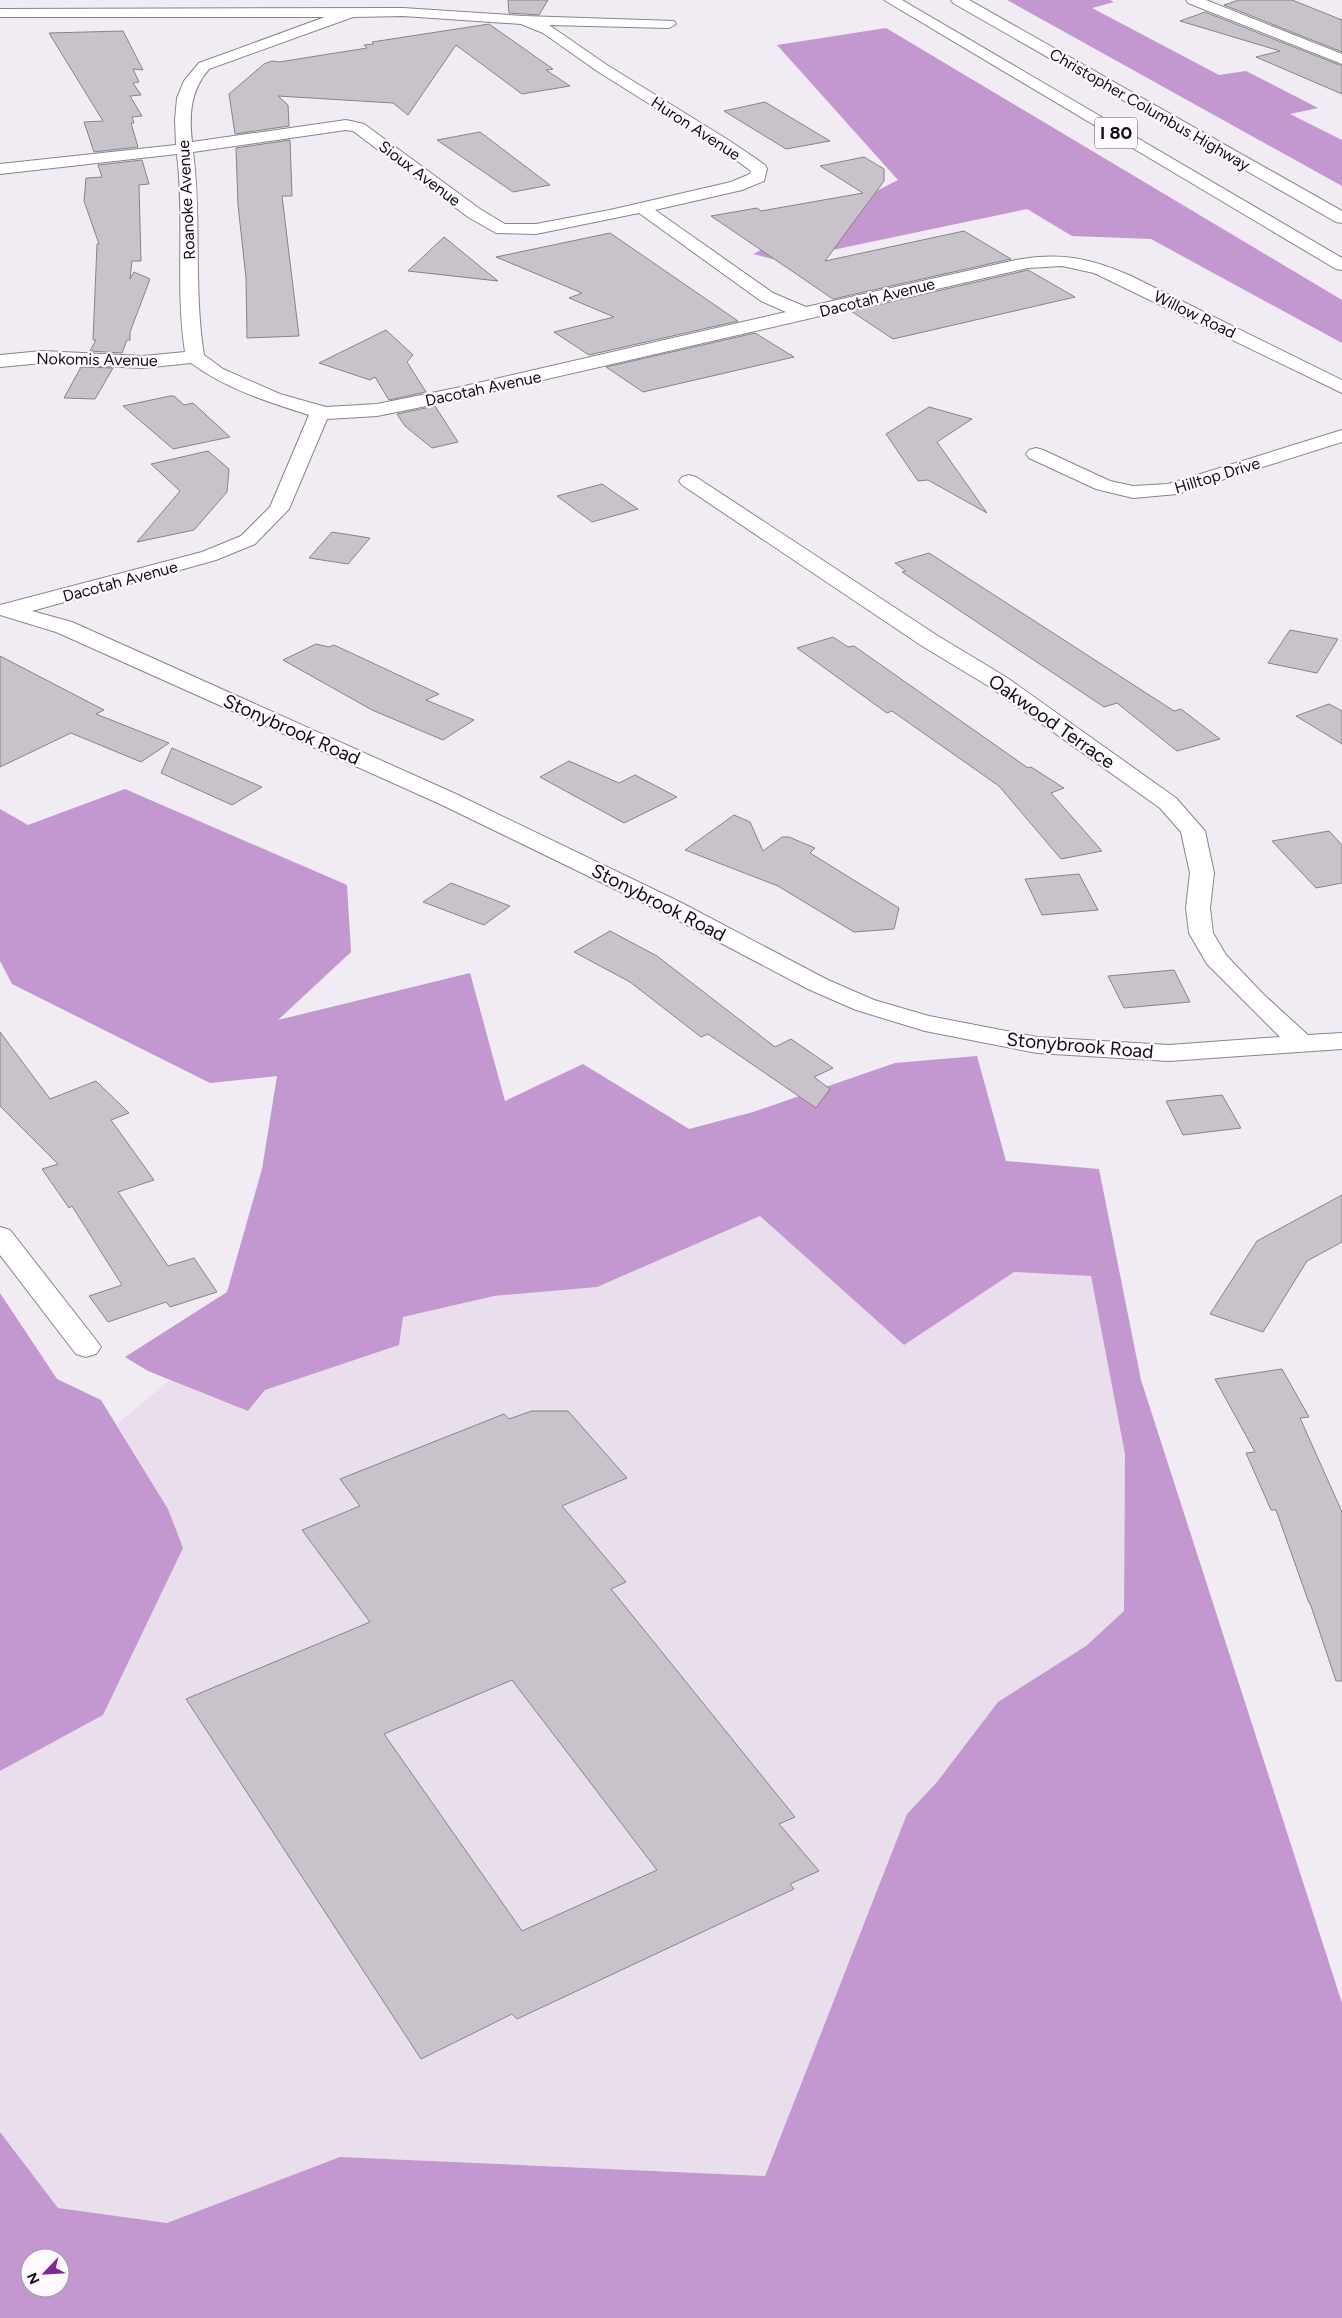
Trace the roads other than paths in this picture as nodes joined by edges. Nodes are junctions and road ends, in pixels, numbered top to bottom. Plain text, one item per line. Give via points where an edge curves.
1 (891, 0) edge
2 (958, 0) edge
3 (1193, 0) edge
4 (0, 13) edge
5 (349, 13) junction
6 (524, 20) junction
7 (668, 24) dead end
8 (1342, 59) edge
9 (184, 148) junction
10 (0, 170) edge
11 (642, 208) junction
12 (1342, 218) edge
13 (1042, 260) joint
14 (1342, 265) edge
15 (806, 314) junction
16 (195, 357) junction
17 (0, 361) edge
18 (1342, 387) edge
19 (320, 412) junction
20 (1342, 436) edge
21 (1036, 454) dead end
22 (689, 481) dead end
23 (4, 611) edge
24 (1342, 1041) edge
25 (1302, 1044) junction
26 (0, 1236) edge
27 (86, 1347) dead end

1 - 14 main road, Christopher Columbus Highway / I 80
2 - 12 main road, Christopher Columbus Highway / I 80
3 - 8 main road
4 - 5 main road
5 - 6 main road via 403,12
5 - 9 main road, Roanoke Avenue via 204,66 191,81 185,99
6 - 7 main road
6 - 11 main road, Huron Avenue via 548,30 759,169 758,178 736,186
9 - 10 main road, Sioux Avenue
9 - 11 main road, Sioux Avenue via 346,124 358,127 474,213 502,229 536,229
9 - 16 main road, Roanoke Avenue via 188,183 190,332
11 - 15 main road via 767,297
13 - 15 main road, Dacotah Avenue
13 - 18 main road, Willow Road via 1093,266
15 - 19 main road, Dacotah Avenue via 377,410
16 - 17 main road, Nokomis Avenue via 143,362 42,357
16 - 19 main road via 216,373 273,398
19 - 23 main road, Dacotah Avenue via 279,509 248,540 200,559
20 - 21 main road, Hilltop Drive via 1170,490 1133,492 1103,485
22 - 25 main road, Oakwood Terrace via 930,641 998,682 1168,802 1193,831 1202,873 1198,908 1200,933 1216,959
23 - 25 main road, Stonybrook Road via 64,627 448,799 865,1005 925,1023 1037,1045 1168,1053
24 - 25 main road, Stonybrook Road
26 - 27 main road

